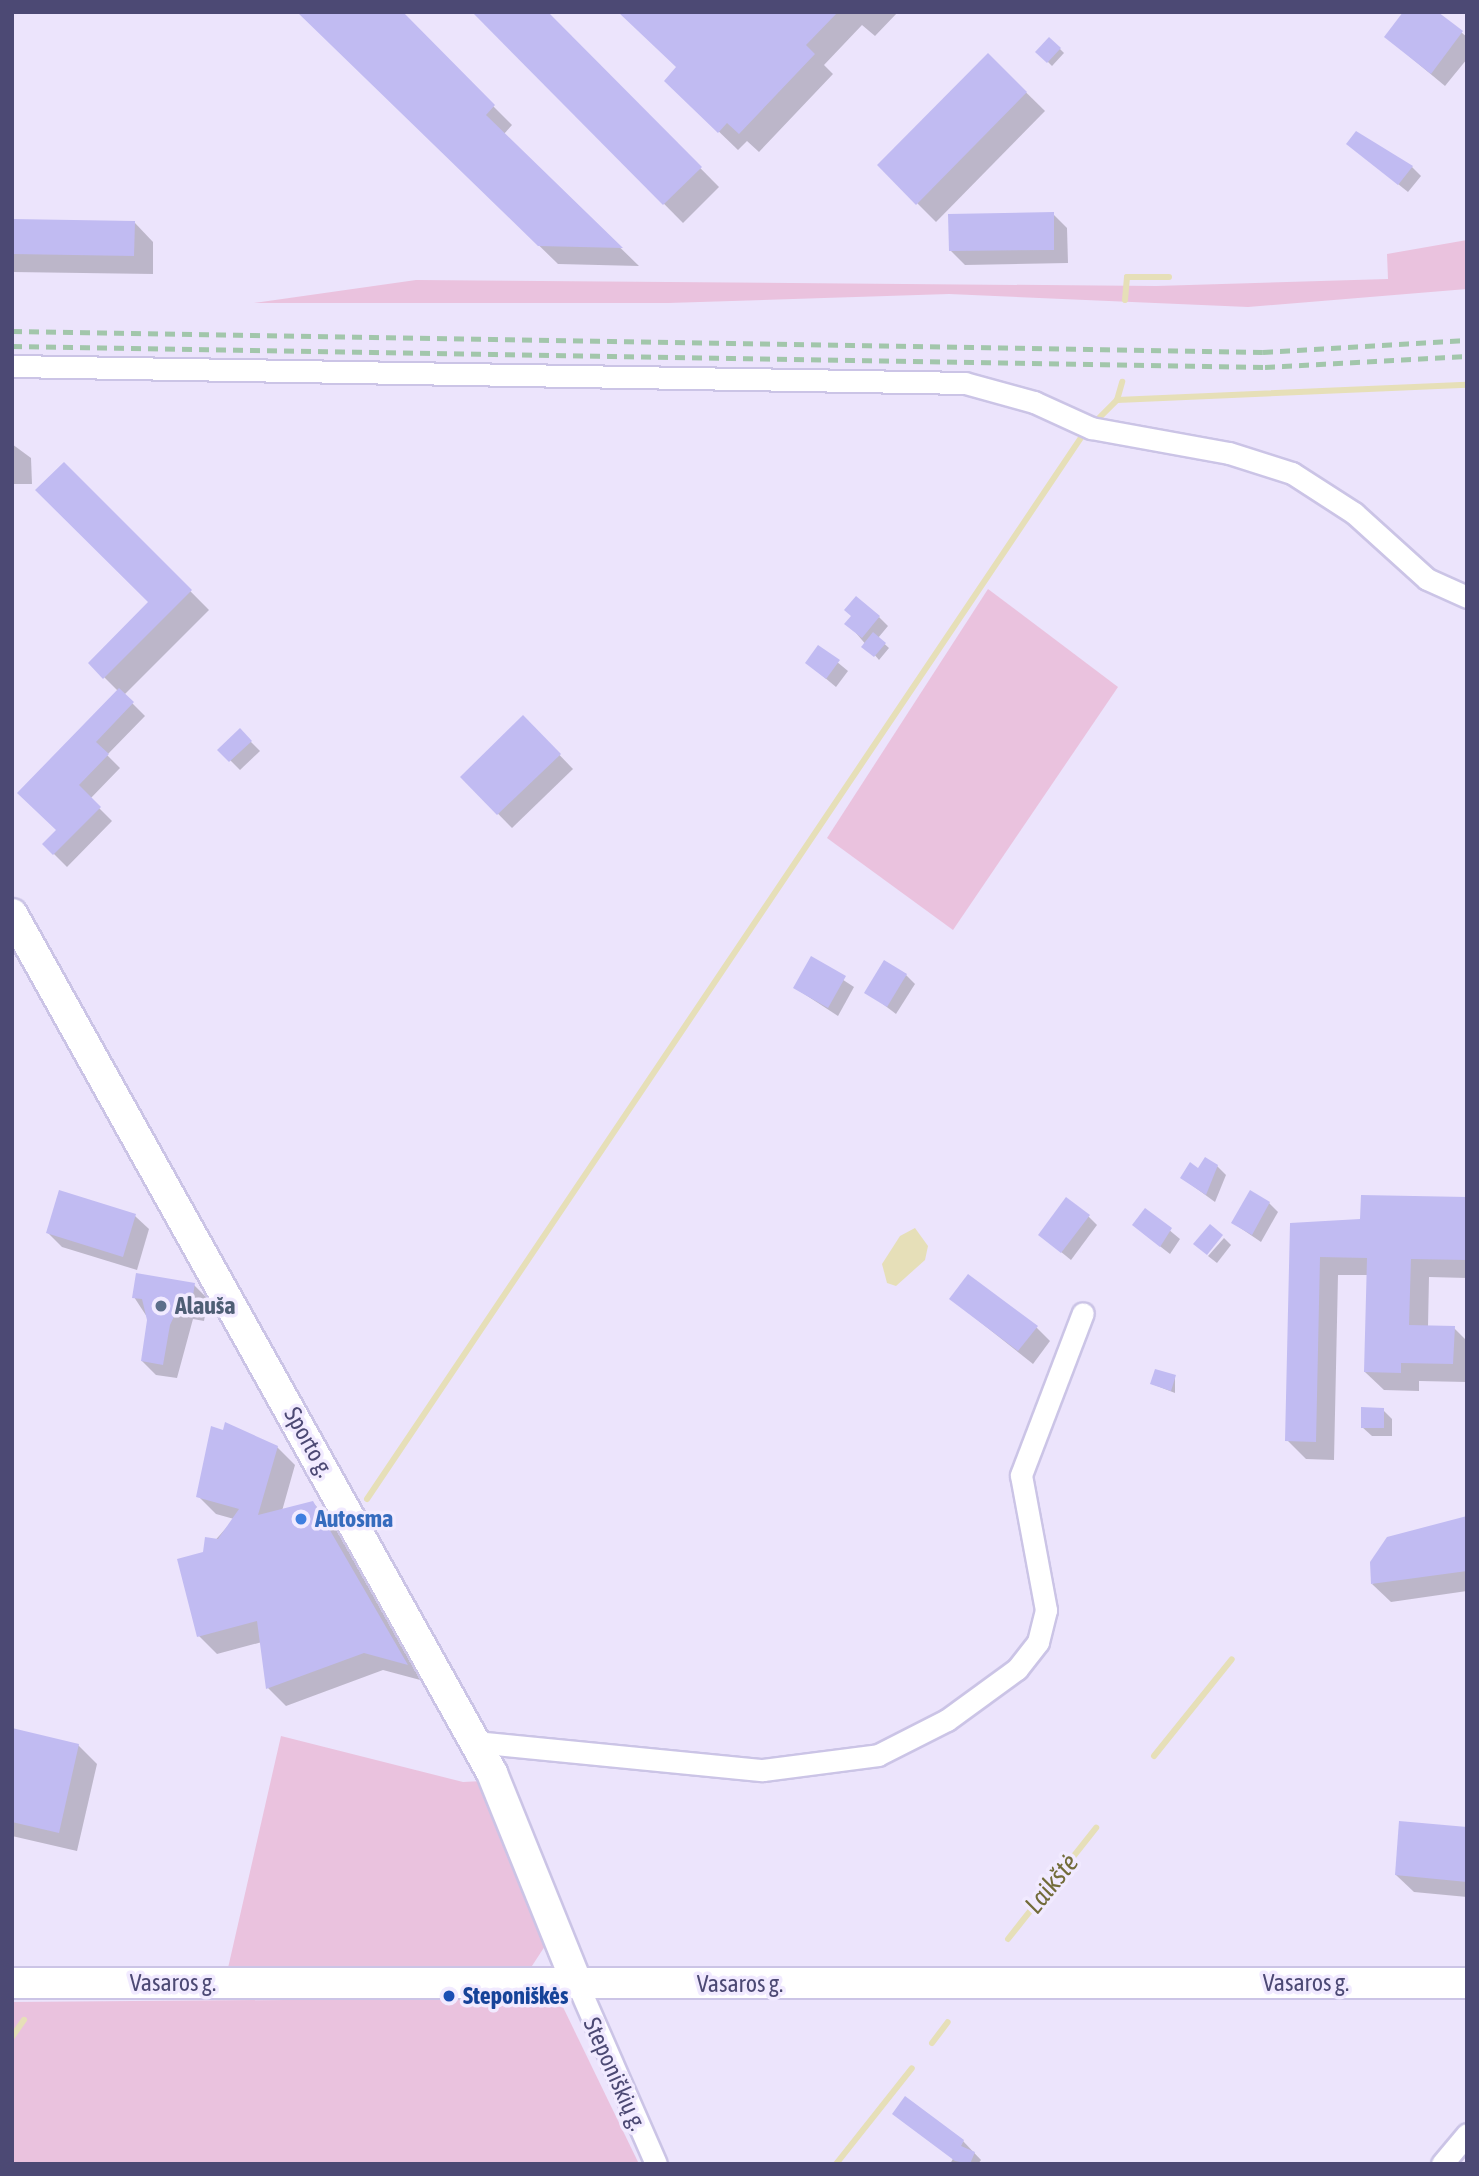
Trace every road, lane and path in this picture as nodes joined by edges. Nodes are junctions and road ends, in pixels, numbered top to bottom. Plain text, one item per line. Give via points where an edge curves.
1 (12, 366) edge
2 (1467, 597) edge
3 (12, 914) edge
4 (1083, 1313) dead end
5 (474, 1742) junction
6 (12, 1983) edge
7 (577, 1983) junction
8 (1467, 1983) edge
9 (1467, 2134) edge
10 (656, 2164) edge
11 (1442, 2164) edge

1 - 2 street via 965,383 1034,402 1091,428 1229,453 1292,473 1354,513 1427,579
3 - 5 street, Sporto g.
4 - 5 street via 1021,1475 1046,1610 1038,1642 1017,1669 947,1720 878,1755 763,1770
5 - 7 street, Sporto g. via 557,1921
6 - 7 street, Vasaros g.
7 - 8 street, Vasaros g.
7 - 10 street, Steponiškių g.
9 - 11 street

